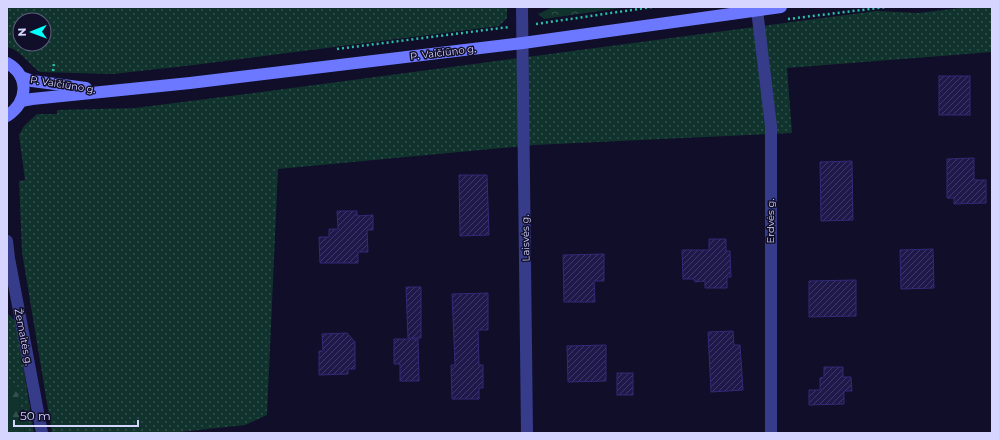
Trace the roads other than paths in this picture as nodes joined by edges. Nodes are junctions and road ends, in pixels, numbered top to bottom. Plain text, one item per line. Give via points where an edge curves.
1 (522, 7) edge
2 (781, 7) edge
3 (758, 10) junction
4 (523, 43) junction
5 (7, 63) edge
6 (21, 77) junction
7 (105, 91) junction
8 (21, 101) junction
9 (7, 116) edge
10 (7, 241) edge
11 (42, 433) edge
12 (527, 433) edge
13 (771, 433) edge

1 - 4 street, Laisvės g.
2 - 3 main road, P. Vaičiūno g.
3 - 4 main road, P. Vaičiūno g.
3 - 13 street, Erdvės g. via 770,126
4 - 7 main road, P. Vaičiūno g. via 190,84
4 - 12 street, Laisvės g.
5 - 6 main road via 14,67
6 - 7 main road, P. Vaičiūno g.
6 - 8 main road via 24,89
7 - 8 main road, P. Vaičiūno g.
8 - 9 main road
10 - 11 street, Žemaitės g.

